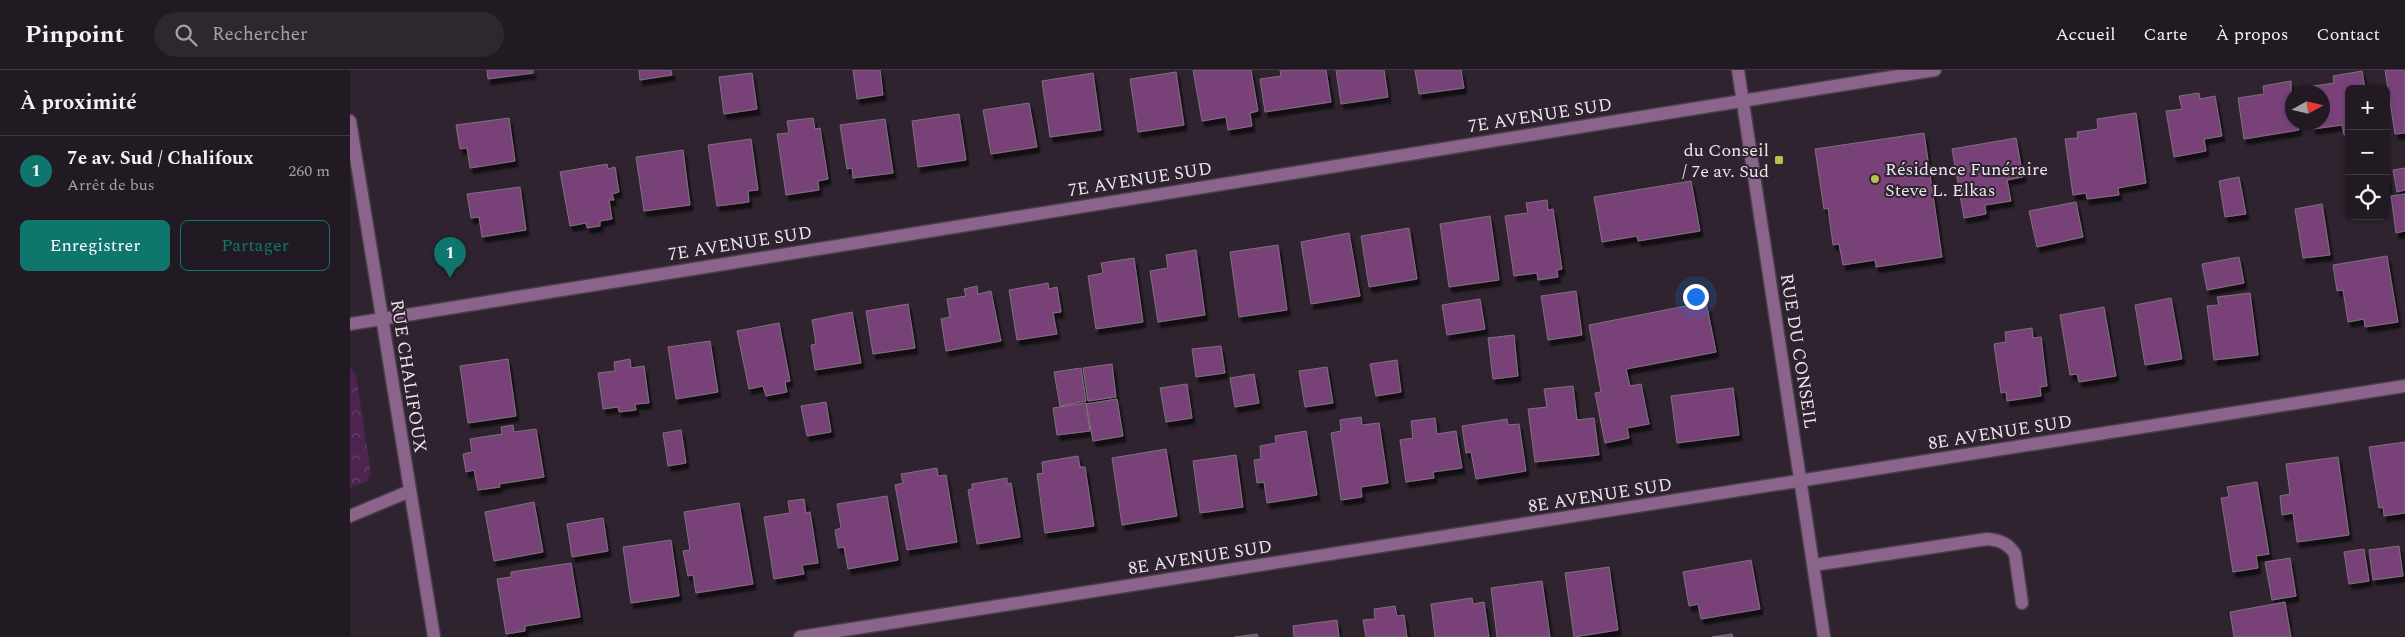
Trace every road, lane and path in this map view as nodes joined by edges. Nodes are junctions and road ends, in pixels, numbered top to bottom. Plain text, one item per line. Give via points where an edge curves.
1 (1738, 70) edge
2 (1935, 70) edge
3 (1743, 100) junction
4 (350, 121) edge
5 (382, 318) junction
6 (350, 324) edge
7 (2405, 386) edge
8 (1801, 481) junction
9 (410, 490) junction
10 (350, 516) edge
11 (1814, 565) junction
12 (2022, 603) dead end
13 (434, 637) edge
14 (800, 637) edge
15 (1824, 637) edge

1 - 3 street, RUE DU CONSEIL
2 - 3 street, 7E AVENUE SUD
3 - 5 street, 7E AVENUE SUD
3 - 8 street, RUE DU CONSEIL
4 - 5 street, RUE CHALIFOUX
5 - 6 street, 7E AVENUE SUD
5 - 9 street, RUE CHALIFOUX
7 - 8 street, 8E AVENUE SUD
8 - 11 street, RUE DU CONSEIL
8 - 14 street, 8E AVENUE SUD
9 - 10 street
9 - 13 street, RUE CHALIFOUX
11 - 12 street via 1987,539 2000,540 2015,554
11 - 15 street, RUE DU CONSEIL

